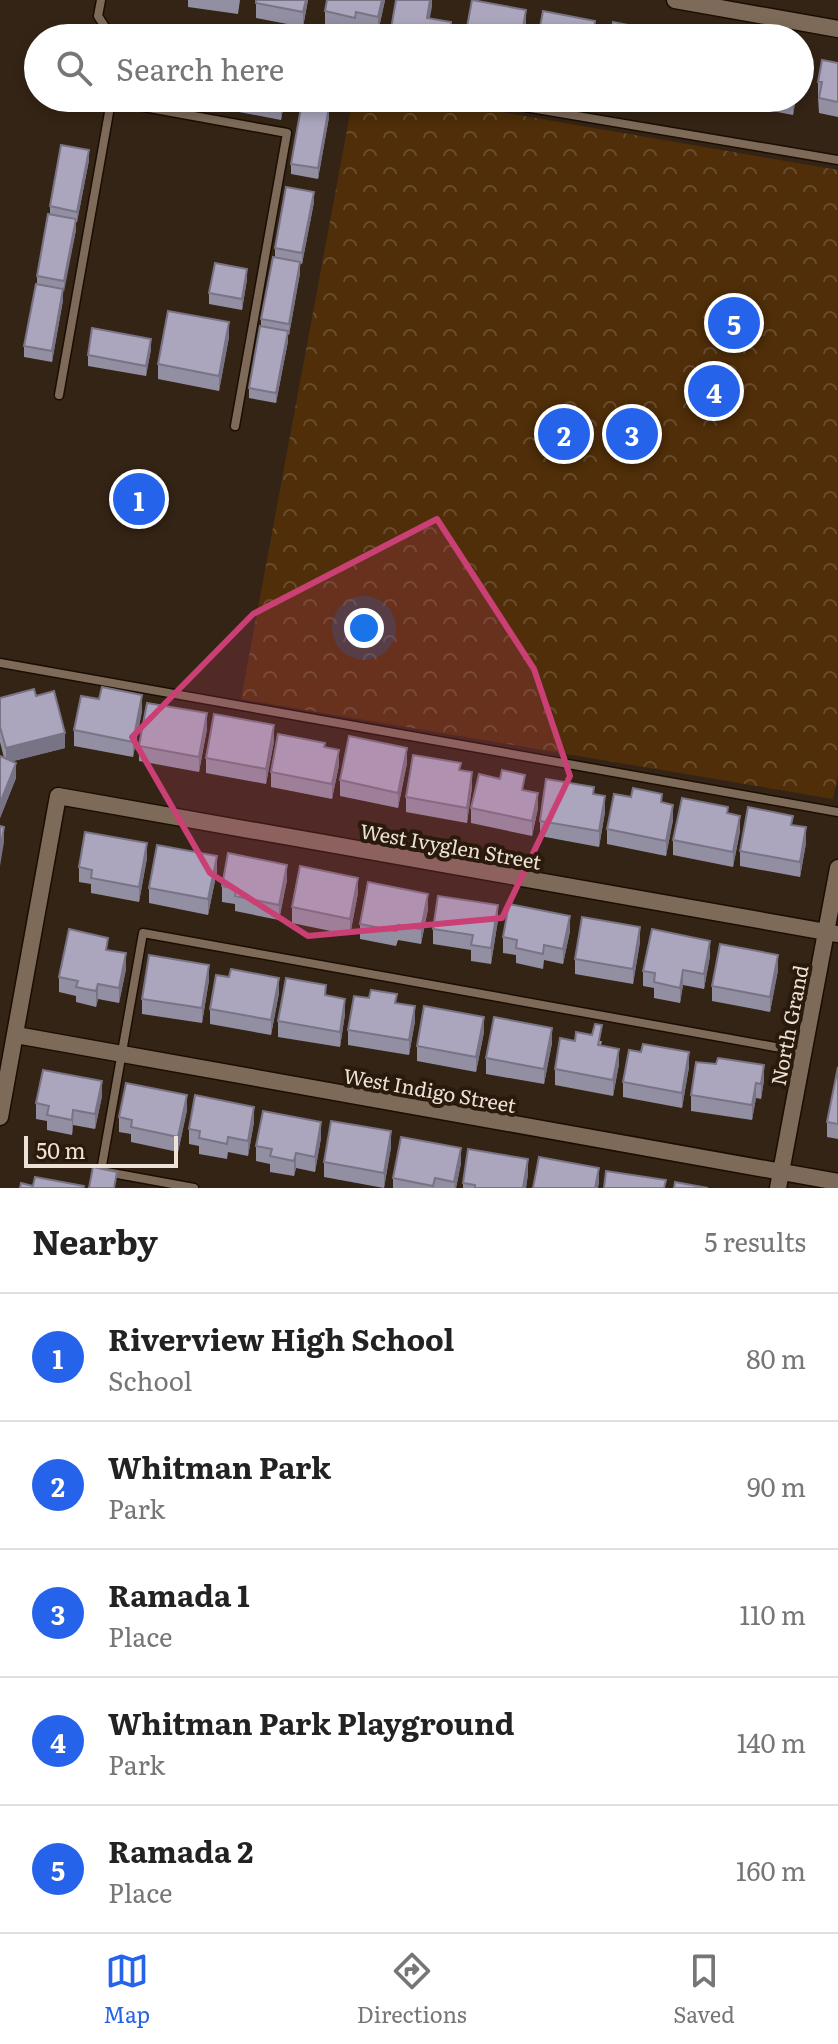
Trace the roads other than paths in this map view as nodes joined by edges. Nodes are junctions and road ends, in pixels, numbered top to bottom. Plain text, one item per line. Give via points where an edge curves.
1 (101, 0) edge
2 (675, 0) edge
3 (103, 24) edge
4 (810, 24) edge
5 (814, 25) edge
6 (838, 29) edge
7 (109, 112) edge
8 (172, 112) edge
9 (554, 112) edge
10 (838, 160) edge
11 (59, 395) dead end
12 (235, 426) dead end
13 (0, 663) edge
14 (838, 812) edge
15 (838, 868) edge
16 (832, 933) edge
17 (16, 1035) junction
18 (803, 1052) junction
19 (122, 1054) junction
20 (0, 1117) edge
21 (779, 1180) edge
22 (838, 1182) edge
23 (194, 1188) edge

1 - 3 lane via 98,16
2 - 4 street
5 - 6 street
7 - 11 lane
8 - 12 lane via 287,133
9 - 10 lane
13 - 14 lane
15 - 16 street, North Grand
16 - 17 street, West Ivyglen Street via 58,796
16 - 18 street, North Grand
17 - 19 street, West Indigo Street
17 - 20 street
18 - 19 lane via 143,933
18 - 21 street, North Grand
19 - 21 street, West Indigo Street
19 - 23 lane via 101,1171
21 - 22 street, West Indigo Street

